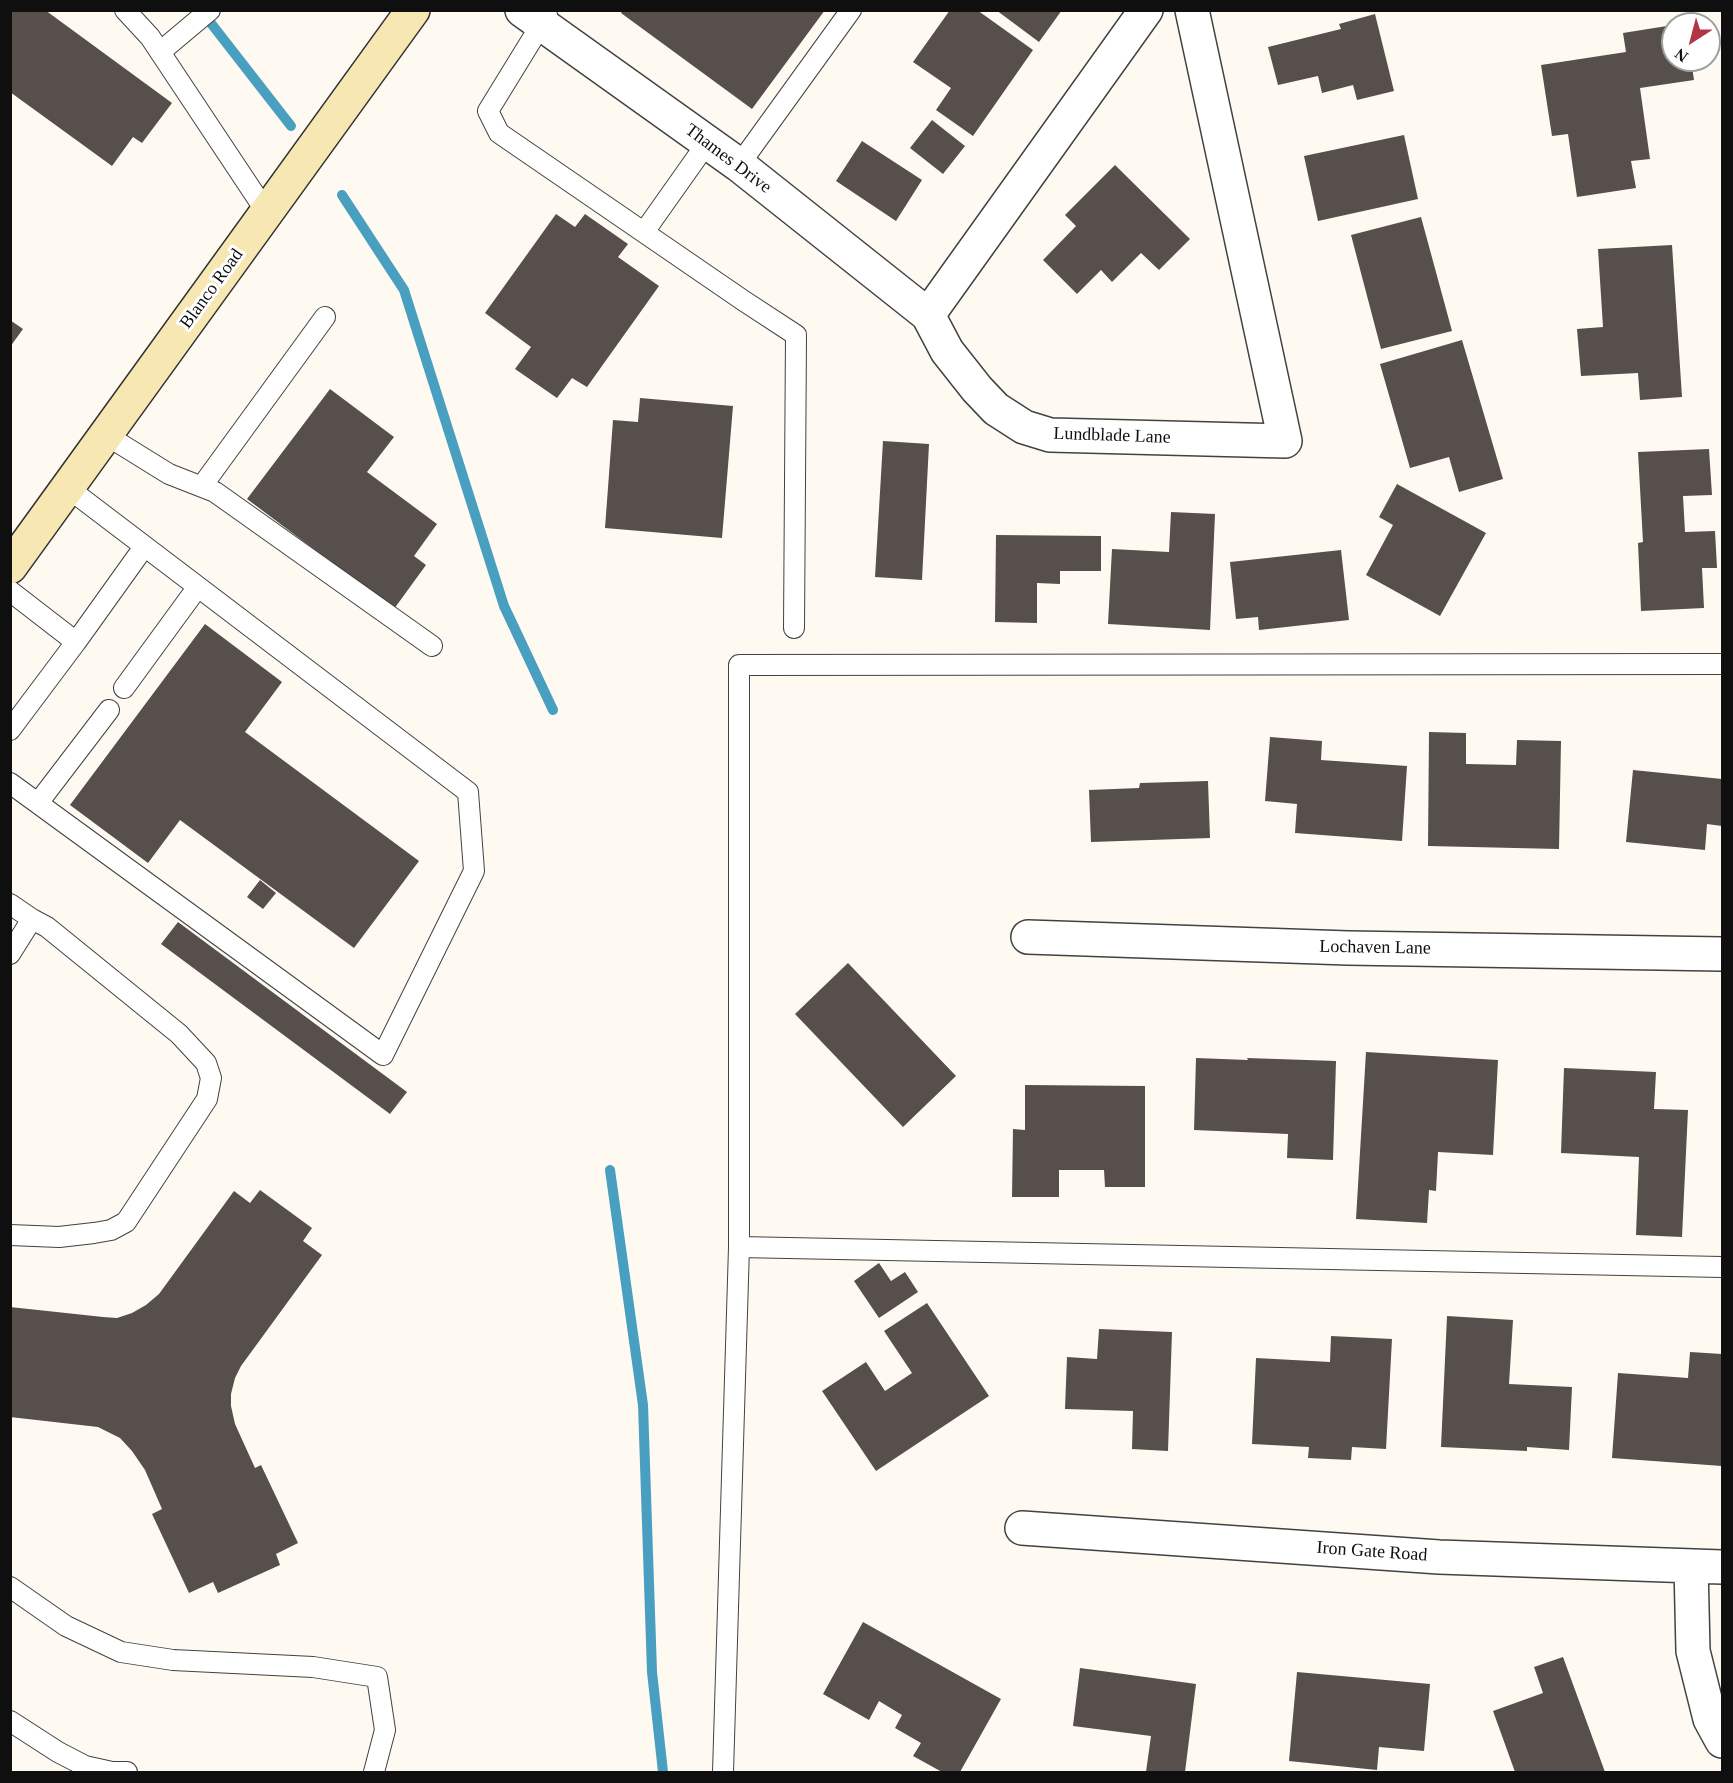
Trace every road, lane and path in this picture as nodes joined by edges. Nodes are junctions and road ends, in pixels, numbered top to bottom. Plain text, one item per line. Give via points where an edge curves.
1 (125, 10) edge
2 (210, 10) edge
3 (413, 10) edge
4 (851, 10) edge
5 (1146, 10) edge
6 (1192, 10) edge
7 (538, 15) edge
8 (160, 52) junction
9 (707, 143) junction
10 (739, 165) junction
11 (267, 213) junction
12 (644, 232) junction
13 (928, 315) junction
14 (326, 317) dead end
15 (106, 435) junction
16 (202, 486) junction
17 (68, 488) junction
18 (144, 547) junction
19 (10, 567) edge
20 (197, 588) junction
21 (10, 591) edge
22 (794, 628) dead end
23 (76, 642) junction
24 (432, 646) dead end
25 (1722, 664) edge
26 (124, 688) dead end
27 (109, 710) dead end
28 (10, 730) edge
29 (10, 783) edge
30 (38, 803) junction
31 (10, 904) edge
32 (32, 919) junction
33 (1028, 937) dead end
34 (10, 954) edge
35 (1722, 954) edge
36 (10, 1235) edge
37 (739, 1247) junction
38 (1722, 1267) edge
39 (1022, 1528) dead end
40 (1690, 1566) junction
41 (1722, 1567) edge
42 (10, 1587) edge
43 (10, 1721) edge
44 (1722, 1741) edge
45 (126, 1773) edge
46 (374, 1773) edge
47 (723, 1773) edge

1 - 8 lane
2 - 8 lane
3 - 11 main road, Blanco Road
4 - 10 lane
5 - 13 street
6 - 13 street, Lundblade Lane via 1285,441 1050,435 1024,427 996,409 977,389 946,351
7 - 9 street, Thames Drive
7 - 12 lane via 488,111 499,132
8 - 11 lane
9 - 10 street, Thames Drive
9 - 12 lane
10 - 13 street, Thames Drive
11 - 15 main road, Blanco Road
12 - 22 lane via 796,335
14 - 16 lane
15 - 16 lane via 169,474
15 - 17 main road, Blanco Road
16 - 24 lane
17 - 18 lane
17 - 19 main road, Blanco Road
18 - 20 lane
18 - 23 lane
20 - 26 lane
20 - 30 lane via 468,792 474,871 383,1055
21 - 23 lane
23 - 28 lane
25 - 37 lane via 739,665
27 - 30 lane
29 - 30 lane
31 - 32 lane
32 - 34 lane
32 - 36 lane via 179,1034 206,1063 211,1078 207,1099 126,1222 94,1233
33 - 35 street, Lochaven Lane via 1348,948
37 - 38 lane
37 - 47 lane
39 - 40 street, Iron Gate Road via 1439,1557
40 - 41 street, Iron Gate Road
40 - 44 street via 1693,1651 1710,1719
42 - 46 lane via 66,1626 121,1652 173,1660 313,1667 377,1677 386,1730
43 - 45 lane via 85,1766

